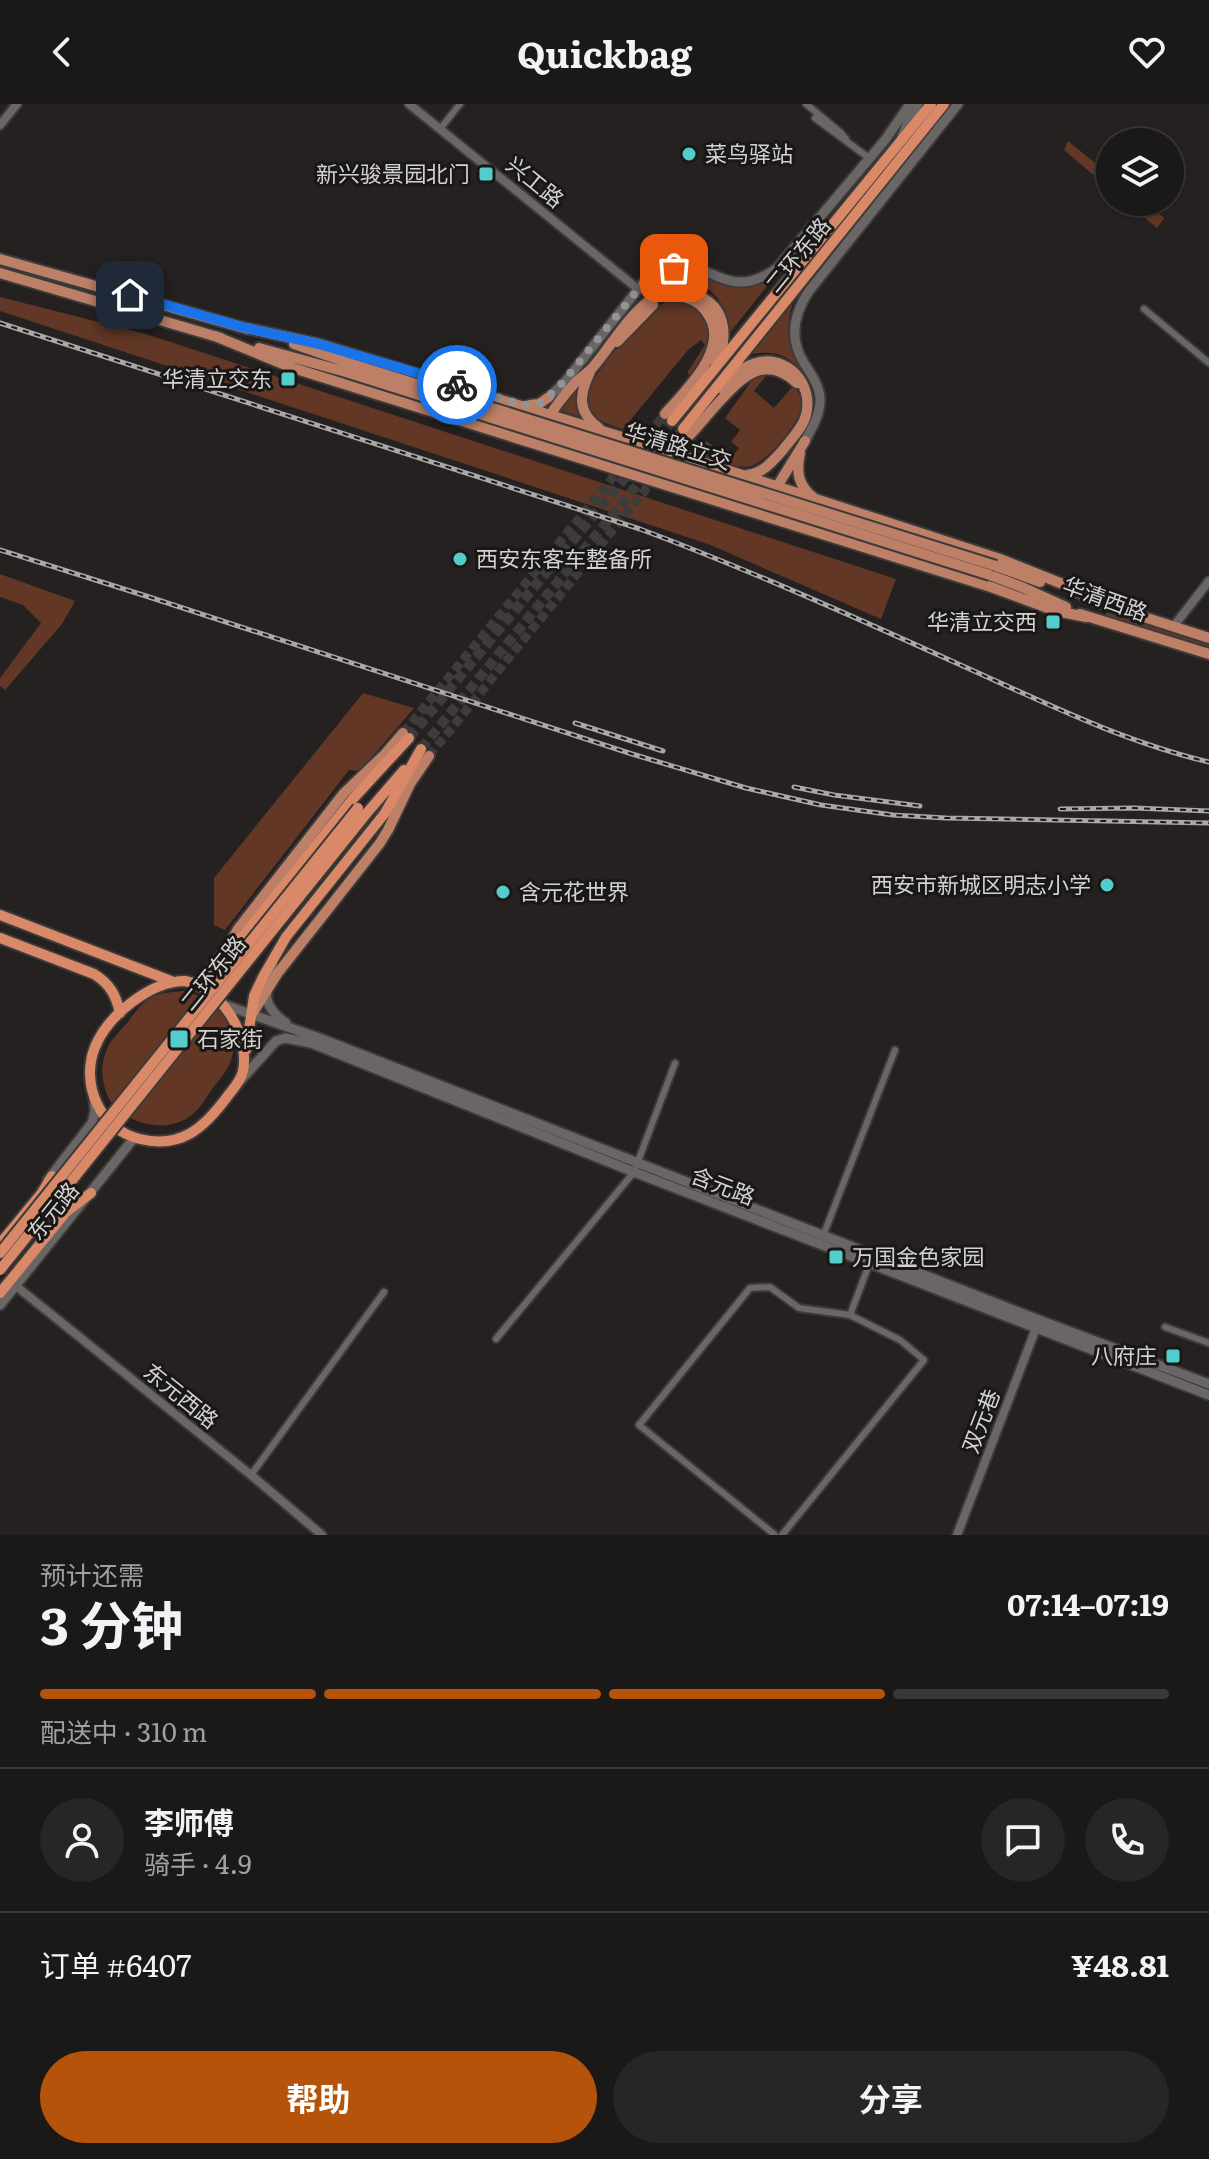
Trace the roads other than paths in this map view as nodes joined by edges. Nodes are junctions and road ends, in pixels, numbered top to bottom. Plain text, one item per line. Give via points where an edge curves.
1 (17, 104) edge
2 (409, 104) edge
3 (460, 104) edge
4 (806, 104) edge
5 (910, 104) edge
6 (918, 104) edge
7 (931, 104) edge
8 (944, 104) edge
9 (956, 104) edge
10 (815, 118) dead end
11 (0, 125) edge
12 (440, 129) junction
13 (902, 137) junction
14 (848, 142) junction
15 (912, 145) junction
16 (869, 158) junction
17 (0, 259) edge
18 (0, 273) edge
19 (638, 289) junction
20 (1144, 309) dead end
21 (246, 328) junction
22 (215, 336) junction
23 (606, 351) junction
24 (1209, 363) edge
25 (347, 368) junction
26 (591, 370) junction
27 (711, 373) junction
28 (806, 397) junction
29 (551, 400) junction
30 (515, 403) junction
31 (702, 406) junction
32 (537, 410) junction
33 (550, 414) junction
34 (669, 418) joint
35 (686, 432) joint
36 (613, 435) junction
37 (626, 439) junction
38 (525, 441) junction
39 (805, 441) junction
40 (538, 445) junction
41 (684, 457) junction
42 (614, 469) junction
43 (735, 474) junction
44 (776, 487) junction
45 (672, 488) junction
46 (823, 502) junction
47 (766, 517) junction
48 (993, 571) junction
49 (1209, 581) edge
50 (1090, 599) junction
51 (1086, 617) junction
52 (1173, 627) junction
53 (1209, 638) edge
54 (1209, 654) edge
55 (406, 736) joint
56 (425, 752) junction
57 (394, 756) junction
58 (362, 811) junction
59 (0, 915) edge
60 (0, 938) edge
61 (227, 949) junction
62 (274, 957) junction
63 (172, 982) junction
64 (198, 985) junction
65 (266, 991) junction
66 (222, 1004) junction
67 (120, 1013) junction
68 (251, 1015) junction
69 (296, 1030) junction
70 (895, 1050) dead end
71 (675, 1063) dead end
72 (244, 1064) junction
73 (237, 1083) junction
74 (94, 1097) junction
75 (134, 1138) junction
76 (636, 1167) junction
77 (52, 1176) junction
78 (91, 1193) junction
79 (823, 1236) junction
80 (0, 1237) edge
81 (0, 1244) edge
82 (0, 1253) edge
83 (871, 1259) junction
84 (0, 1270) edge
85 (16, 1286) junction
86 (384, 1292) dead end
87 (0, 1293) edge
88 (0, 1305) edge
89 (850, 1315) junction
90 (1038, 1324) junction
91 (1165, 1327) dead end
92 (496, 1339) dead end
93 (1209, 1343) edge
94 (1209, 1384) edge
95 (1209, 1395) edge
96 (251, 1475) junction
97 (322, 1535) edge
98 (775, 1535) edge
99 (782, 1535) edge
100 (957, 1535) edge

1 - 11 street
2 - 12 street, 兴工路
3 - 12 street
4 - 14 street
5 - 16 main road
6 - 13 main road
7 - 13 highway, 二环东路
8 - 15 highway, 二环东路
9 - 15 main road
9 - 39 main road via 798,310 795,340 820,400
10 - 14 street
12 - 19 street, 兴工路
13 - 27 highway, 二环东路
14 - 16 street
15 - 31 highway, 二环东路
16 - 19 main road via 771,273 740,283 696,268 674,268 653,275
17 - 21 main road
18 - 22 main road
19 - 29 main road
20 - 24 street
21 - 25 main road
21 - 30 main road via 319,344
22 - 25 main road
22 - 38 main road via 293,368
23 - 26 main road
23 - 27 main road via 649,301 669,291 690,292 709,302 720,317 723,347
23 - 34 main road via 663,299 680,296 706,311 715,329 712,349
25 - 48 main road, 华清路立交, bridge
26 - 29 main road
26 - 36 main road via 583,392 584,412
27 - 34 highway, 二环东路
28 - 31 main road via 790,368 763,361 739,371
28 - 35 main road via 782,372 756,371
28 - 43 main road via 805,420 774,460 756,474
29 - 30 main road via 531,406
29 - 32 main road
29 - 33 main road
30 - 32 main road
31 - 35 highway, 二环东路
32 - 33 main road
32 - 38 main road
33 - 36 main road
33 - 40 main road
36 - 37 main road
37 - 41 main road
37 - 42 main road via 633,446 626,464
38 - 40 main road
39 - 44 main road
39 - 46 main road via 797,465 799,480
40 - 42 main road
41 - 43 main road
41 - 45 main road via 675,459 667,478
42 - 45 main road
43 - 44 main road
44 - 46 main road
44 - 47 main road
45 - 47 main road
46 - 50 main road via 1000,559
47 - 51 main road
48 - 50 main road, 华清西路
48 - 51 main road, 华清西路
49 - 52 street
50 - 52 main road, 华清西路
51 - 54 main road, 华清西路
52 - 53 main road, 华清西路
55 - 57 highway
55 - 61 main road via 344,793
56 - 58 highway
56 - 62 highway
56 - 65 main road via 380,843
57 - 58 highway
57 - 61 highway
58 - 82 highway, 二环东路, bridge
58 - 84 highway, 二环东路, bridge
59 - 63 highway
60 - 67 highway via 94,974 112,990
61 - 64 highway
62 - 65 main road
62 - 68 highway via 254,996
63 - 64 highway
63 - 67 highway via 146,992
64 - 66 highway
65 - 68 main road
65 - 69 main road via 271,1010
66 - 68 main road, 含元路
66 - 72 highway via 236,1026
67 - 74 highway via 94,1050
68 - 69 main road, 含元路
68 - 72 highway
69 - 76 main road, 含元路
70 - 79 street
71 - 76 street
72 - 73 highway
73 - 75 highway via 209,1118 183,1138
73 - 76 main road, 含元路 via 272,1044 291,1038
74 - 75 highway via 111,1124
74 - 77 main road, 东元路 via 92,1123
75 - 78 main road, 东元路
76 - 79 main road, 含元路
76 - 83 main road, 含元路
76 - 92 street
77 - 80 main road, 东元路
77 - 81 highway
78 - 85 main road, 东元路
78 - 87 highway via 66,1212
79 - 83 main road, 含元路
83 - 89 street
83 - 90 main road, 含元路
85 - 88 main road, 东元路
85 - 96 street, 东元西路
86 - 96 street
89 - 98 street via 799,1308 770,1287 750,1288 639,1425
89 - 99 street via 900,1340 924,1360
90 - 94 main road, 含元路
90 - 95 main road, 含元路
90 - 100 street, 双元巷
91 - 93 street
96 - 97 street, 东元西路

